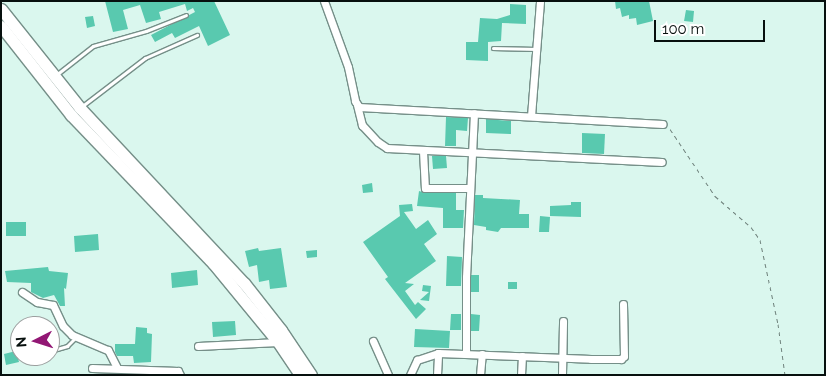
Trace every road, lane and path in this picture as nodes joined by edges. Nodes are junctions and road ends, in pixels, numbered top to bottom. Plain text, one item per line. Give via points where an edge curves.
1 (5, 1) edge
2 (324, 1) edge
3 (540, 1) edge
4 (1, 4) edge
5 (1, 9) edge
6 (186, 15) dead end
7 (1, 26) edge
8 (197, 35) dead end
9 (493, 48) dead end
10 (536, 49) junction
11 (53, 77) junction
12 (357, 105) junction
13 (80, 108) junction
14 (474, 113) junction
15 (531, 116) junction
16 (663, 124) joint
17 (113, 151) junction
18 (423, 151) junction
19 (472, 154) junction
20 (662, 162) dead end
21 (470, 188) junction
22 (22, 292) dead end
23 (623, 304) dead end
24 (563, 321) dead end
25 (75, 338) junction
26 (373, 340) dead end
27 (278, 342) junction
28 (198, 346) dead end
29 (60, 348) edge
30 (438, 353) junction
31 (466, 353) junction
32 (482, 354) junction
33 (522, 356) junction
34 (562, 357) junction
35 (92, 368) dead end
36 (117, 368) junction
37 (132, 371) edge
38 (415, 374) edge
39 (180, 375) edge
40 (300, 375) edge
41 (311, 375) edge
42 (388, 375) edge
43 (437, 375) edge
44 (480, 375) edge
45 (521, 375) edge
46 (562, 375) edge
47 (785, 375) edge

1 - 4 street
2 - 12 street via 348,67
3 - 10 street
5 - 11 main road
6 - 11 lane via 146,31 93,46
7 - 17 main road via 45,84
8 - 13 lane via 145,58
9 - 10 lane
10 - 15 street
11 - 13 main road
12 - 14 street via 362,108
12 - 18 street via 362,125 381,146
13 - 17 main road
14 - 15 street
14 - 19 street
15 - 16 street
16 - 47 path via 670,129 715,196 751,227 760,240
17 - 27 main road
17 - 41 main road via 244,283
18 - 19 street
18 - 21 street via 425,188
19 - 20 street
19 - 21 street
21 - 31 street
22 - 25 street via 37,302 53,305 63,326
23 - 34 street via 623,358
24 - 34 street
25 - 29 lane
25 - 36 street via 108,350
26 - 42 street
27 - 28 street
27 - 40 main road
30 - 31 street
30 - 38 street via 417,360
30 - 43 street
31 - 32 street
32 - 33 street
32 - 44 street
33 - 34 street
33 - 45 street
34 - 46 street
35 - 36 street
36 - 37 street
37 - 39 street via 178,371

